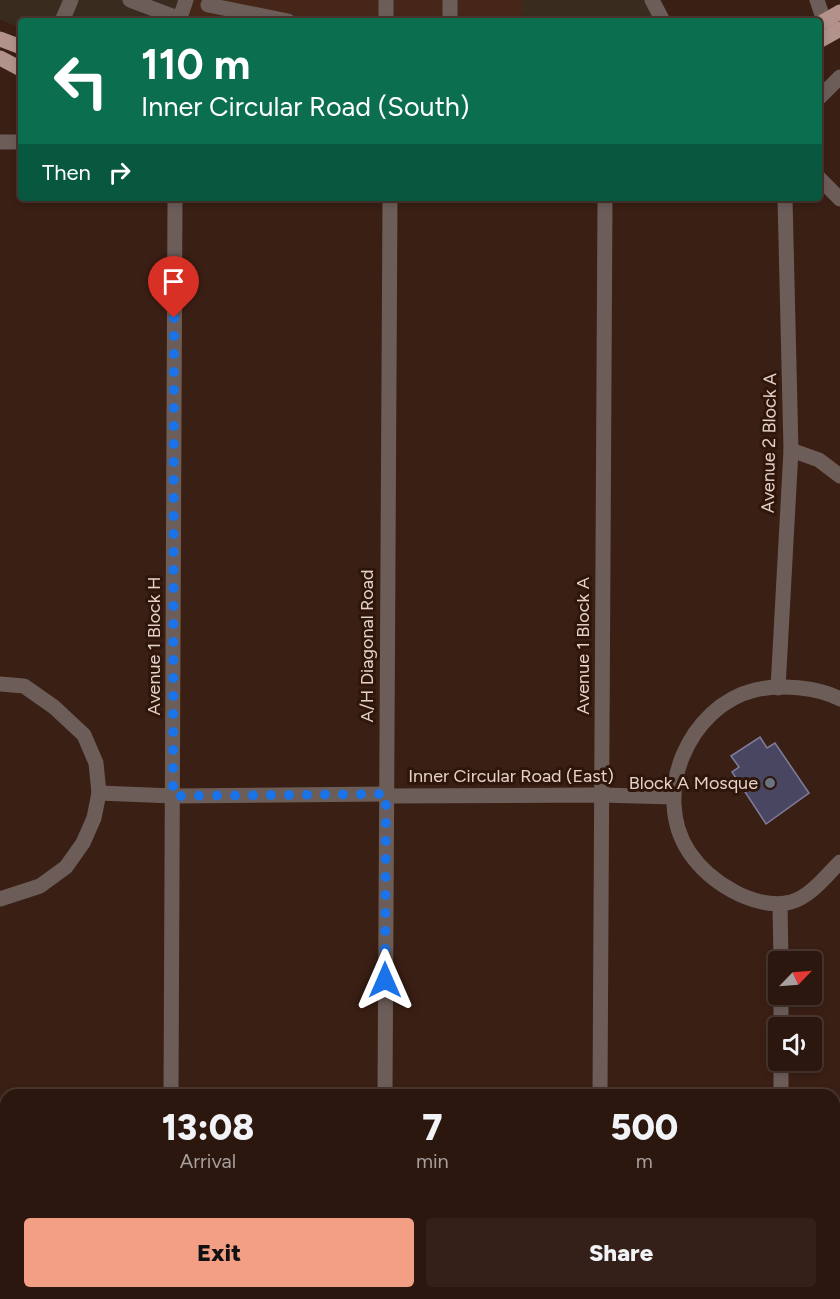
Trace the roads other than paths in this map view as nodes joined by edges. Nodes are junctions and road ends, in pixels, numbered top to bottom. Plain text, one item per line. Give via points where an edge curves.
1 (71, 0) edge
2 (130, 0) edge
3 (186, 0) edge
4 (386, 0) edge
5 (450, 0) edge
6 (652, 0) edge
7 (818, 0) edge
8 (208, 5) dead end
9 (242, 6) edge
10 (840, 12) edge
11 (63, 18) edge
12 (175, 18) edge
13 (181, 18) edge
14 (279, 18) edge
15 (386, 18) edge
16 (450, 18) edge
17 (661, 18) edge
18 (821, 18) edge
19 (822, 22) edge
20 (840, 29) edge
21 (0, 39) edge
22 (822, 39) edge
23 (18, 46) edge
24 (0, 58) edge
25 (18, 67) edge
26 (840, 77) edge
27 (822, 95) edge
28 (0, 142) edge
29 (18, 142) edge
30 (822, 181) edge
31 (840, 199) edge
32 (175, 201) edge
33 (390, 201) edge
34 (604, 201) edge
35 (784, 201) edge
36 (791, 450) junction
37 (840, 476) edge
38 (0, 684) edge
39 (778, 688) junction
40 (840, 699) edge
41 (99, 793) junction
42 (386, 795) junction
43 (602, 795) junction
44 (173, 796) junction
45 (673, 797) junction
46 (840, 862) edge
47 (0, 899) edge
48 (780, 904) junction
49 (780, 951) edge
50 (781, 1071) edge
51 (171, 1089) edge
52 (385, 1089) edge
53 (600, 1089) edge
54 (781, 1089) edge

1 - 11 street
2 - 12 street
3 - 13 street
4 - 15 street
5 - 16 street
6 - 17 street
7 - 18 street
8 - 9 street
9 - 14 street
10 - 19 main road
20 - 22 main road
21 - 23 main road
24 - 25 main road
26 - 27 street
28 - 29 street
30 - 31 street
32 - 44 street, Avenue 1 Block H
33 - 42 street, A/H Diagonal Road
34 - 43 street, Avenue 1 Block A
35 - 36 street, Avenue 2 Block A
36 - 37 street via 819,460
36 - 39 street, Avenue 2 Block A
38 - 41 street via 24,686 84,735 96,763
39 - 40 street via 816,690
39 - 45 street via 747,692 708,716 682,757
41 - 44 street, Inner Circular Road (East)
41 - 47 street via 83,843 66,867 40,886
42 - 43 street, Inner Circular Road (East)
42 - 44 street, Inner Circular Road (East)
42 - 52 street, A/H Diagonal Road
43 - 45 street, Inner Circular Road (East)
43 - 53 street, Avenue 1 Block A
44 - 51 street, Avenue 1 Block H
45 - 48 street via 688,850 702,867 723,886 744,897
46 - 48 street via 805,894
48 - 49 street
50 - 54 street

